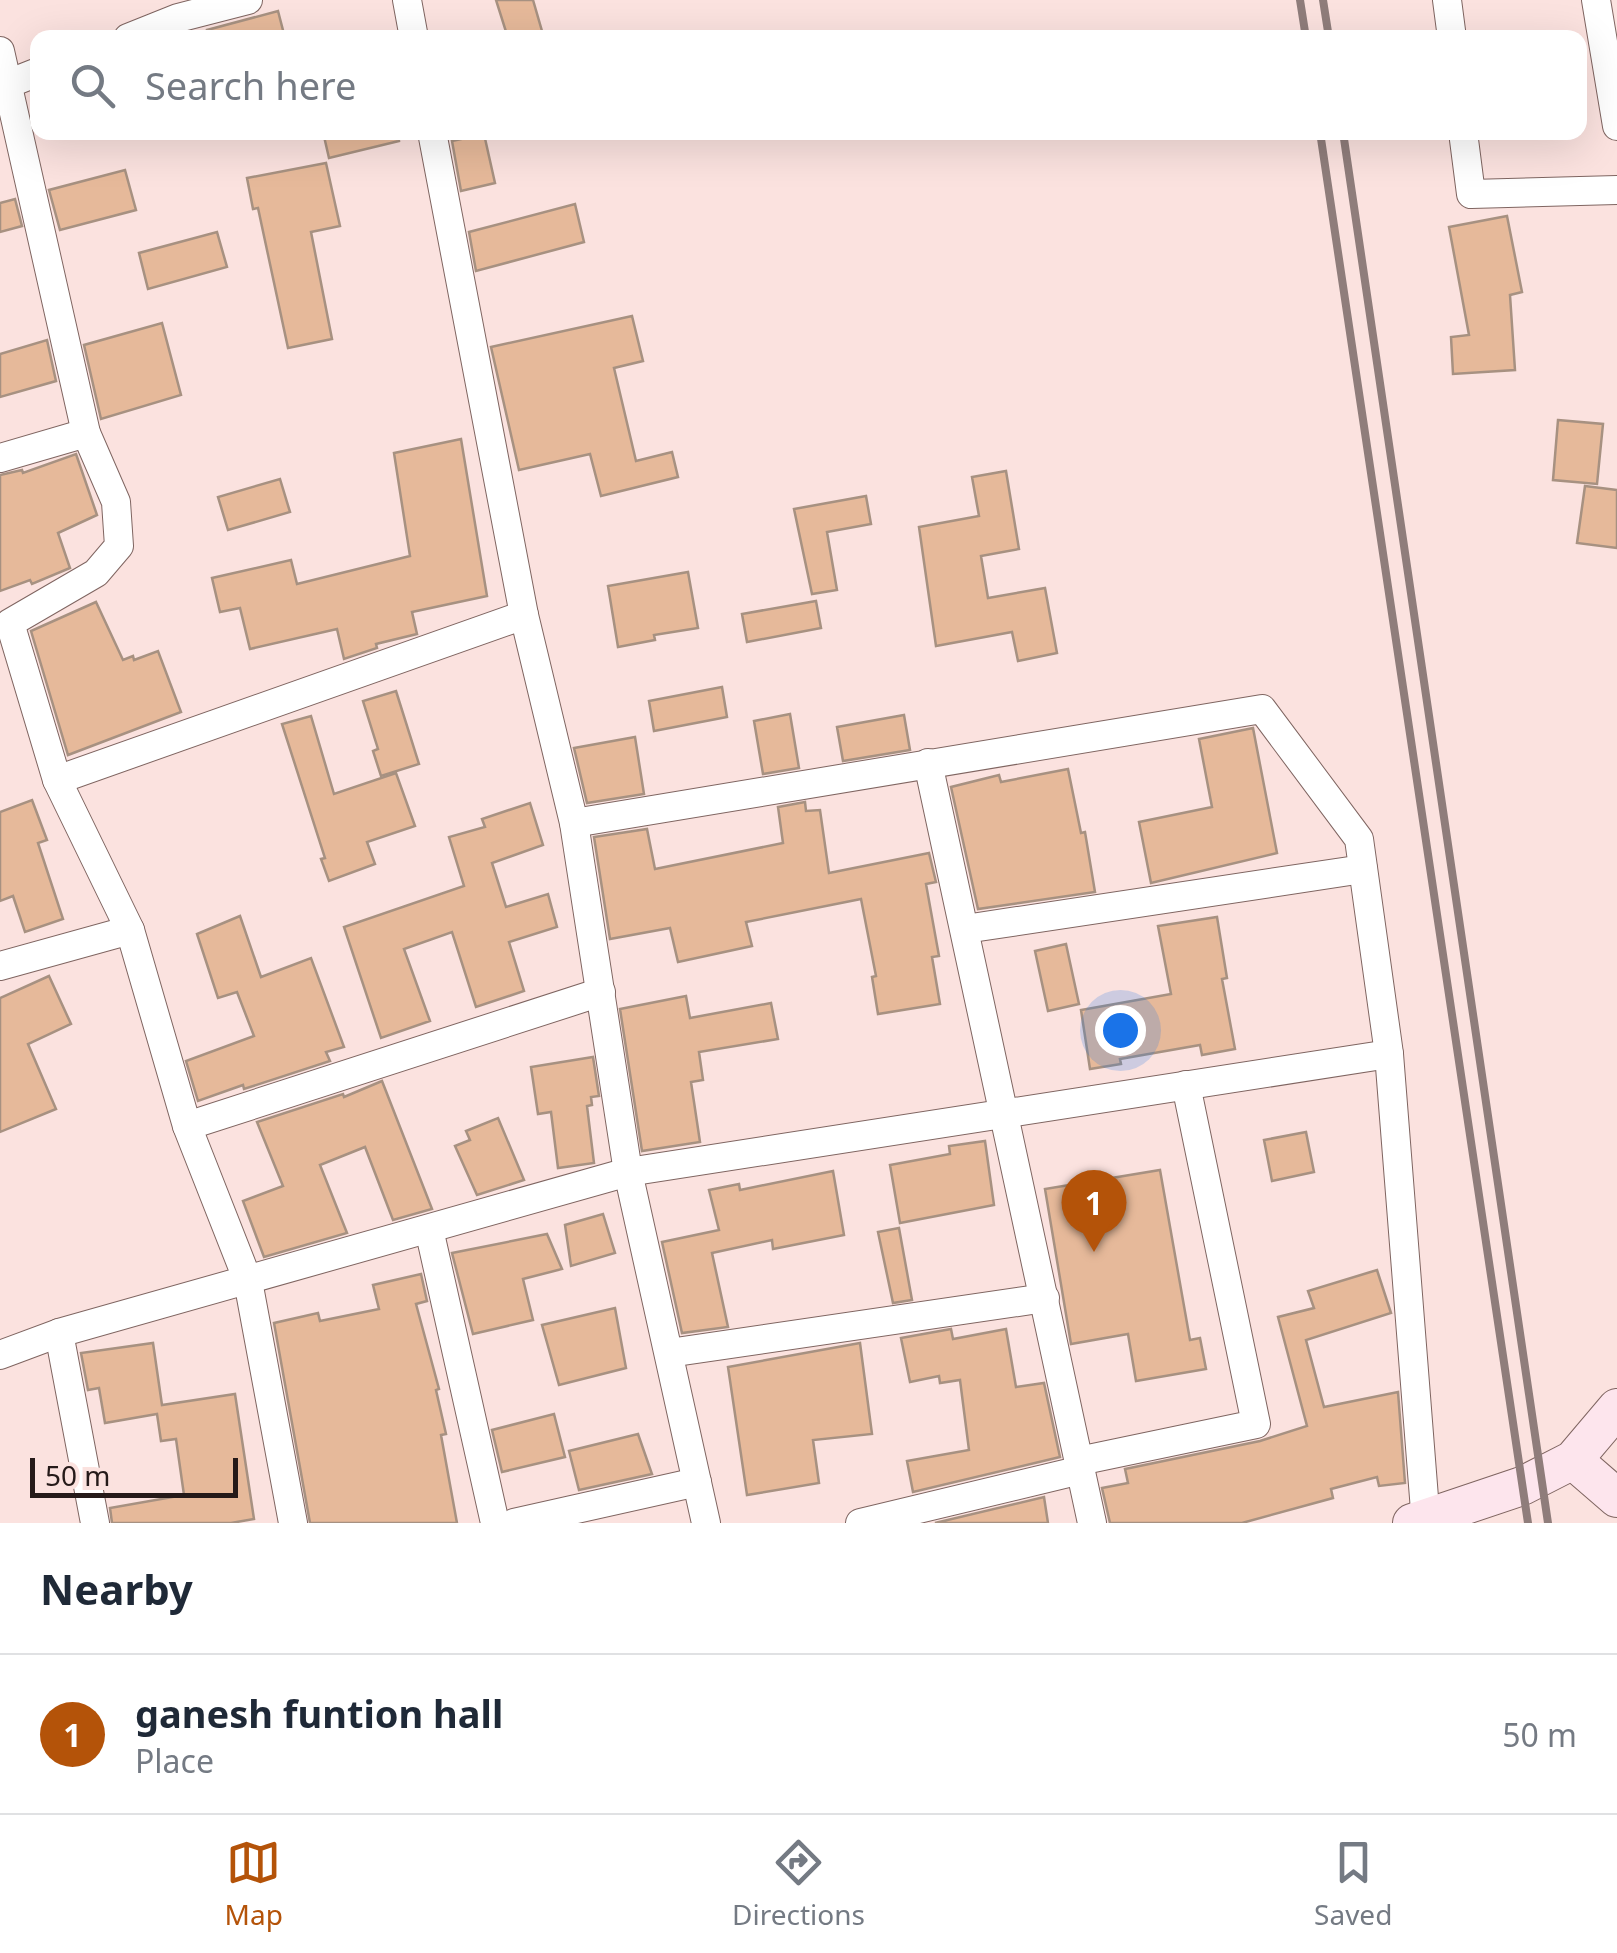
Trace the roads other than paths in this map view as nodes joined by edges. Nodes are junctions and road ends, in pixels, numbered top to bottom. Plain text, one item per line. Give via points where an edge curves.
1 (248, 0) edge
2 (407, 0) edge
3 (1447, 0) edge
4 (1596, 0) edge
5 (175, 9) edge
6 (141, 30) edge
7 (413, 30) edge
8 (1451, 30) edge
9 (0, 51) edge
10 (30, 75) edge
11 (5, 85) edge
12 (1617, 126) edge
13 (434, 140) edge
14 (1464, 140) edge
15 (1617, 190) edge
16 (86, 433) junction
17 (0, 458) edge
18 (524, 615) junction
19 (928, 762) junction
20 (57, 780) junction
21 (574, 823) junction
22 (1363, 869) junction
23 (965, 929) junction
24 (130, 930) junction
25 (0, 966) edge
26 (600, 992) junction
27 (1389, 1054) junction
28 (1186, 1086) junction
29 (1006, 1113) junction
30 (187, 1126) junction
31 (628, 1172) junction
32 (430, 1229) junction
33 (248, 1282) junction
34 (1045, 1298) junction
35 (58, 1332) junction
36 (668, 1353) junction
37 (0, 1356) edge
38 (1617, 1408) edge
39 (1573, 1460) junction
40 (1080, 1466) junction
41 (696, 1482) junction
42 (1617, 1498) edge
43 (284, 1521) edge
44 (1422, 1521) edge
45 (96, 1523) edge
46 (495, 1523) edge
47 (514, 1523) edge
48 (706, 1523) edge
49 (860, 1523) edge
50 (1092, 1523) edge

1 - 5 street
2 - 7 street
3 - 8 street
4 - 12 street
5 - 6 street
9 - 11 street
10 - 11 street
11 - 16 street
13 - 18 street
14 - 15 street via 1471,194
16 - 17 street
16 - 20 street via 116,502 119,546 96,573 10,623
18 - 20 street
18 - 21 street
19 - 21 street
19 - 22 street via 1262,708 1358,839
19 - 23 street
20 - 24 street
21 - 26 street
22 - 23 street
22 - 27 street
23 - 29 street
24 - 25 street
24 - 30 street
26 - 30 street
26 - 31 street
27 - 28 street
27 - 44 street
28 - 29 street
28 - 40 street via 1256,1424
29 - 31 street
29 - 34 street
30 - 33 street
31 - 32 street
31 - 36 street
32 - 33 street
32 - 46 street
33 - 35 street
33 - 43 street
34 - 36 street
34 - 40 street
35 - 37 street
35 - 45 street
36 - 41 street
38 - 39 main road
39 - 42 main road
39 - 44 main road via 1522,1486
40 - 49 street
40 - 50 street
41 - 47 street
41 - 48 street

